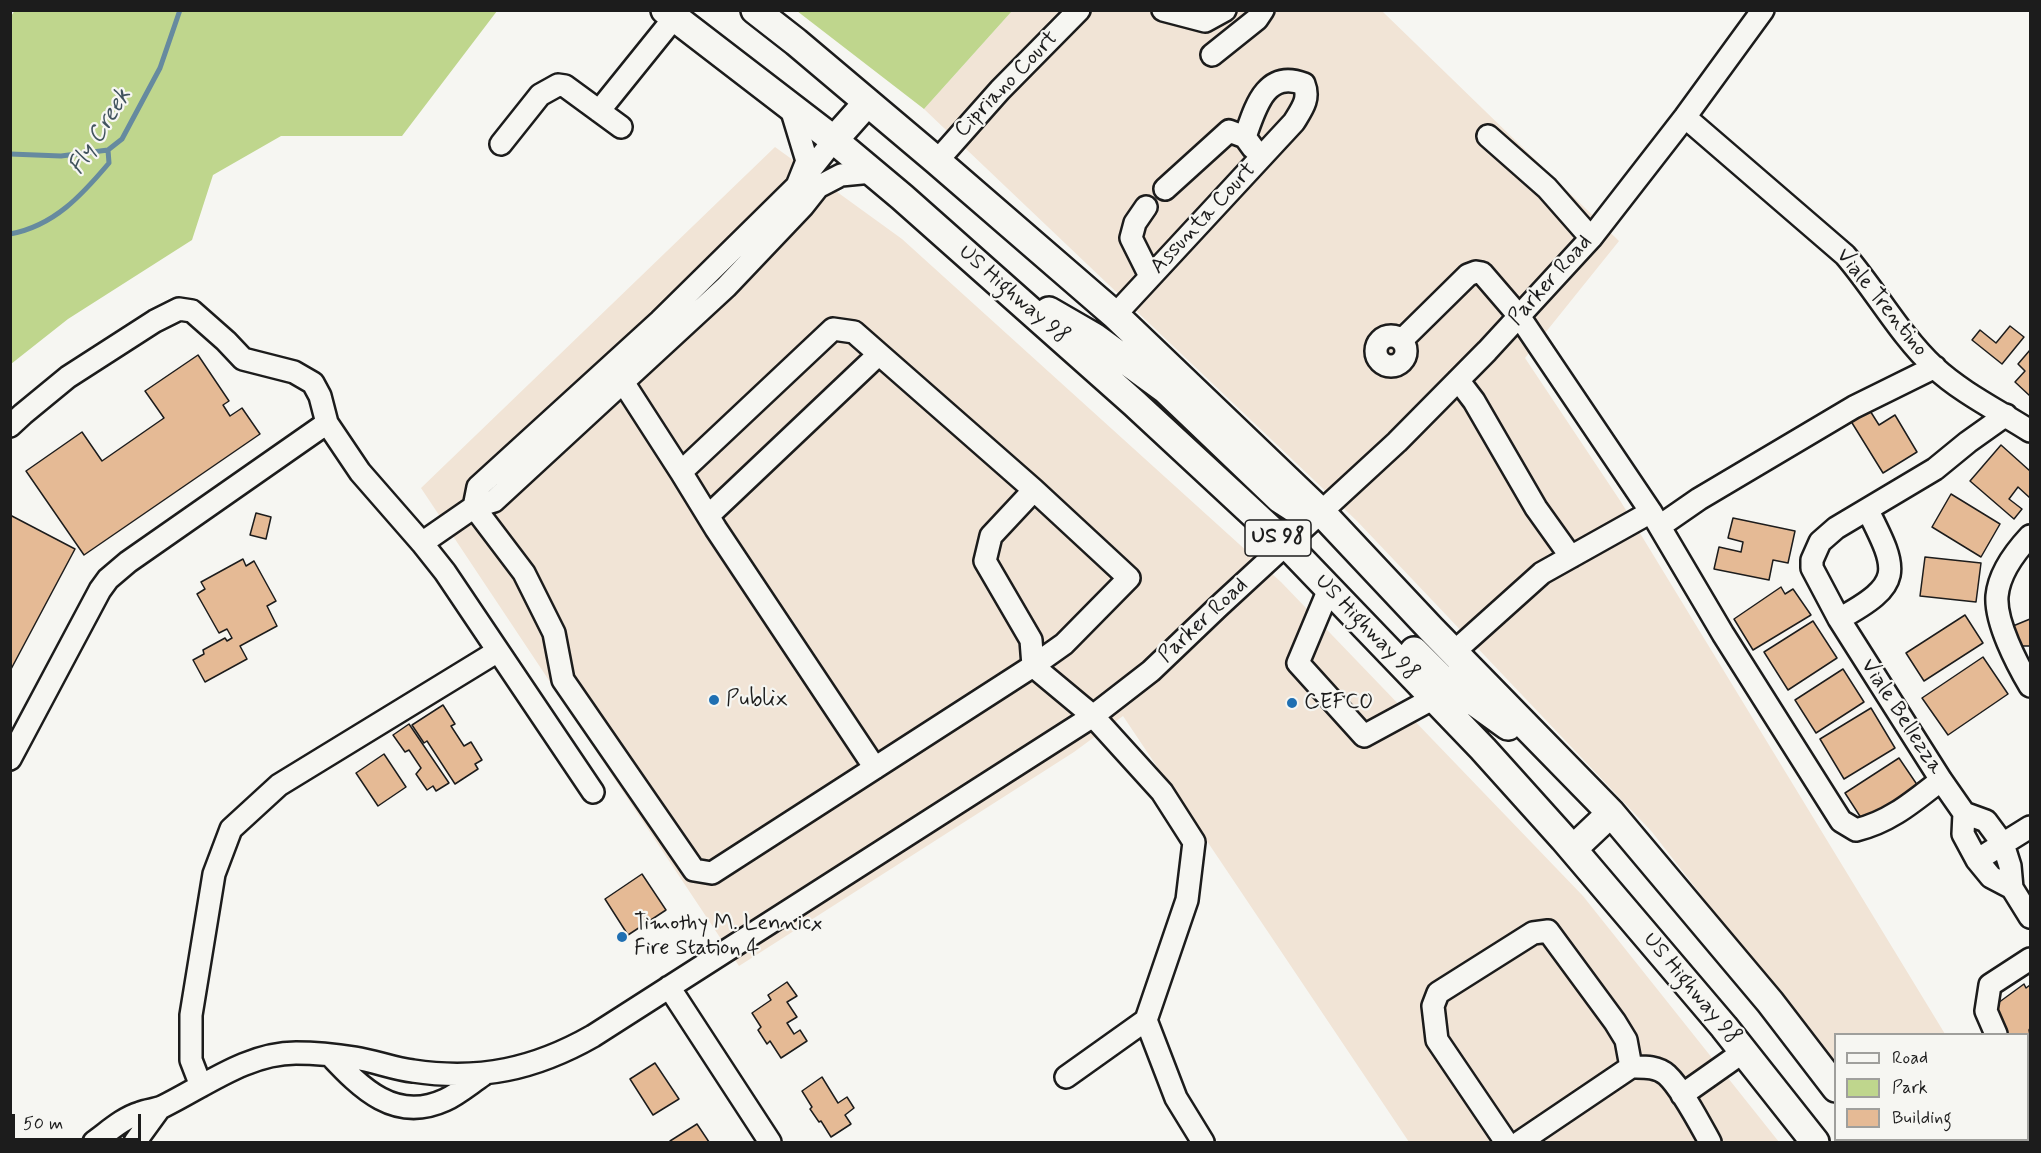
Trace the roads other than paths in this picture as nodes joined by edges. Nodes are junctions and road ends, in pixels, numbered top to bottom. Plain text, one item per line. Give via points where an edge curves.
1 (755, 10) edge
2 (1079, 10) edge
3 (1163, 10) edge
4 (1225, 10) edge
5 (1263, 10) edge
6 (1763, 10) edge
7 (670, 14) edge
8 (1212, 55) dead end
9 (867, 103) junction
10 (789, 105) junction
11 (599, 111) junction
12 (1685, 117) junction
13 (621, 127) dead end
14 (1488, 136) dead end
15 (1245, 137) junction
16 (834, 140) junction
17 (501, 144) dead end
18 (1261, 158) junction
19 (937, 161) junction
20 (872, 172) junction
21 (797, 186) junction
22 (1165, 189) dead end
23 (1146, 207) dead end
24 (1591, 238) junction
25 (1150, 276) junction
26 (1001, 284) junction
27 (1114, 315) junction
28 (1519, 316) junction
29 (1402, 340) dead end
30 (879, 354) junction
31 (607, 367) junction
32 (1935, 368) junction
33 (1458, 380) junction
34 (622, 382) junction
35 (2006, 415) junction
36 (327, 423) junction
37 (10, 426) edge
38 (2031, 431) edge
39 (681, 472) junction
40 (1034, 489) junction
41 (474, 507) junction
42 (1868, 511) junction
43 (1322, 513) junction
44 (708, 516) junction
45 (1655, 519) junction
46 (2031, 536) edge
47 (422, 543) junction
48 (1286, 544) junction
49 (1571, 557) junction
50 (1329, 589) junction
51 (1839, 620) junction
52 (498, 651) junction
53 (1454, 652) junction
54 (1033, 666) junction
55 (2031, 687) edge
56 (1434, 698) junction
57 (1093, 716) junction
58 (10, 759) edge
59 (875, 768) junction
60 (1567, 769) junction
61 (1941, 780) junction
62 (593, 792) dead end
63 (1611, 813) junction
64 (1964, 813) junction
65 (2031, 826) edge
66 (2003, 844) junction
67 (1573, 849) junction
68 (1977, 860) junction
69 (2012, 888) junction
70 (2031, 917) edge
71 (2031, 959) edge
72 (669, 987) junction
73 (1146, 1020) junction
74 (1995, 1033) edge
75 (1743, 1052) junction
76 (330, 1055) junction
77 (394, 1067) junction
78 (1631, 1067) junction
79 (483, 1075) junction
80 (1066, 1077) dead end
81 (1834, 1085) edge
82 (201, 1086) junction
83 (1682, 1095) junction
84 (381, 1099) junction
85 (159, 1109) junction
86 (94, 1143) edge
87 (135, 1143) edge
88 (770, 1143) edge
89 (1203, 1143) edge
90 (1506, 1143) edge
91 (1520, 1143) edge
92 (1710, 1143) edge
93 (1815, 1143) edge

1 - 9 main road, US Highway 98 / US 98
2 - 19 street, Cipriano Court
3 - 4 street via 1205,21
5 - 8 street
6 - 12 street, Parker Road
7 - 10 main road, US Highway 98 / US 98
7 - 11 street
9 - 16 main road
9 - 19 main road, US Highway 98 / US 98
10 - 16 main road, US Highway 98 / US 98
10 - 21 street via 807,161
11 - 13 street
11 - 17 street via 558,85 540,95
12 - 24 street, Parker Road
12 - 32 street, Viale Trentino via 1845,255 1894,322
14 - 24 street via 1548,188
15 - 18 street
15 - 18 street, Assunta Court via 1258,101 1268,90 1281,80 1304,84 1304,106
15 - 22 street via 1229,131 1222,135
16 - 20 main road, US Highway 98 / US 98
16 - 21 street
18 - 25 street, Assunta Court
19 - 27 main road, US Highway 98 / US 98
20 - 26 main road, US Highway 98 / US 98
20 - 34 street via 841,175 818,187 726,287
21 - 31 street via 660,321
23 - 25 street via 1131,238
24 - 28 street, Parker Road
25 - 27 street, Assunta Court
26 - 43 main road via 1094,337 1166,389 1280,499 1300,512
26 - 48 main road, US Highway 98 / US 98
27 - 43 main road, US Highway 98 / US 98
28 - 29 street via 1482,273 1476,272 1468,275
28 - 33 street, Parker Road
28 - 45 street
30 - 39 street via 854,332 834,329
30 - 40 street
30 - 44 street
31 - 34 street
31 - 41 street via 478,487
32 - 35 street, Viale Trentino
32 - 45 street via 1854,407 1699,499
33 - 43 street, Parker Road
33 - 49 street via 1536,508
34 - 39 street
34 - 41 street via 494,501
35 - 38 street, Viale Trentino
35 - 42 street, Viale Bellezza via 1935,469
36 - 37 street via 313,383 294,372 243,359 192,311 180,309 68,377
36 - 47 street via 360,471
36 - 58 street via 108,579
39 - 44 street
40 - 54 street via 991,536 985,561 1031,640
40 - 54 street via 1130,578 1064,644
41 - 47 street
41 - 59 street via 524,573 554,633 563,680 694,870 712,873
42 - 51 street via 1889,555 1888,579 1865,605
42 - 51 street, Viale Bellezza via 1836,528 1820,542 1812,560 1816,579
43 - 48 street, Parker Road
43 - 53 main road, US Highway 98 / US 98
44 - 59 street
45 - 49 street
45 - 61 street via 1841,821 1856,830 1876,825
46 - 55 street via 2015,552 1997,595 2009,642
47 - 52 street
48 - 50 main road, US Highway 98 / US 98
48 - 57 street, Parker Road via 1151,671
48 - 60 main road via 1310,547 1440,677
49 - 53 street via 1542,573
50 - 56 main road, US Highway 98 / US 98
50 - 56 street via 1298,663 1364,736
51 - 61 street, Viale Bellezza
52 - 62 street
52 - 82 street via 279,785 231,828 214,874 191,1015 191,1060
53 - 60 main road, US Highway 98 / US 98
54 - 57 street
54 - 59 street
56 - 67 main road, US Highway 98 / US 98
57 - 72 street, Parker Road
57 - 73 street via 1162,792 1194,842 1187,900
60 - 63 main road, US Highway 98 / US 98
61 - 64 street, Viale Bellezza
63 - 67 main road
63 - 81 main road, US Highway 98 / US 98 via 1770,1002
64 - 66 street, Viale Bellezza via 1986,821
64 - 68 street, Viale Bellezza via 1963,834
65 - 66 street
66 - 68 street
66 - 69 street, Viale Bellezza
67 - 75 main road, US Highway 98 / US 98
68 - 69 street, Viale Bellezza via 1991,877
69 - 70 street, Viale Bellezza
71 - 74 street via 1990,985 1986,1011
72 - 79 street, Parker Road via 559,1054
72 - 88 street
73 - 80 street
73 - 89 street via 1176,1098
75 - 83 street
75 - 93 main road, US Highway 98 / US 98
76 - 77 street
76 - 82 street via 296,1053 264,1057
76 - 84 street via 356,1083
77 - 79 street
77 - 84 street
78 - 83 street via 1649,1067 1666,1074
78 - 90 street via 1626,1040 1615,1022 1548,931 1533,933 1438,993 1433,1006 1437,1040
78 - 91 street
79 - 84 street via 434,1105 407,1107
82 - 85 street
83 - 92 street
85 - 86 street via 139,1113
85 - 87 street

